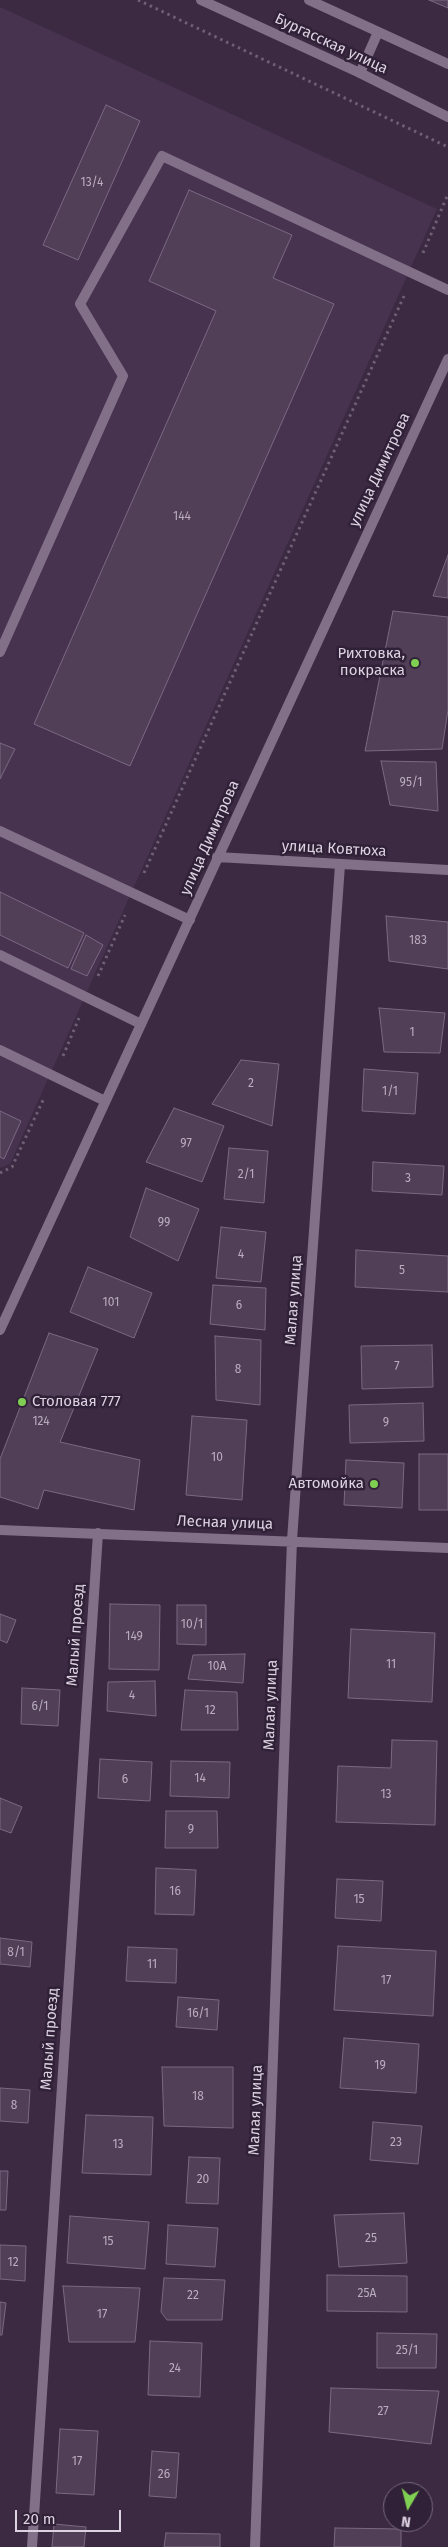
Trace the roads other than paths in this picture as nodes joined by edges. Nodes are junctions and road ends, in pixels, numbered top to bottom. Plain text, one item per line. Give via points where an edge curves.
1 (201, 0) edge
2 (308, 0) edge
3 (378, 32) junction
4 (448, 64) edge
5 (360, 73) junction
6 (448, 117) edge
7 (448, 290) edge
8 (448, 359) edge
9 (0, 652) edge
10 (0, 831) edge
11 (217, 857) junction
12 (340, 865) junction
13 (448, 870) edge
14 (190, 920) junction
15 (0, 955) edge
16 (141, 1024) junction
17 (0, 1050) edge
18 (105, 1101) junction
19 (0, 1330) edge
20 (0, 1530) edge
21 (98, 1533) junction
22 (292, 1540) junction
23 (448, 1548) edge
24 (32, 2547) edge
25 (255, 2547) edge

1 - 5 street, Бургасская улица
2 - 3 street
3 - 4 street
3 - 5 street
5 - 6 street, Бургасская улица
7 - 9 street via 162,156 80,304 123,376
8 - 11 street, улица Димитрова
10 - 14 street
11 - 12 street, улица Ковтюха
11 - 14 street, улица Димитрова
12 - 13 street, улица Ковтюха
12 - 22 street, Малая улица
14 - 16 street, улица Димитрова
15 - 16 street
16 - 18 street, улица Димитрова
17 - 18 street
18 - 19 street, улица Димитрова
20 - 21 street, Лесная улица
21 - 22 street, Лесная улица
21 - 24 street, Малый проезд
22 - 23 street, Лесная улица
22 - 25 street, Малая улица

